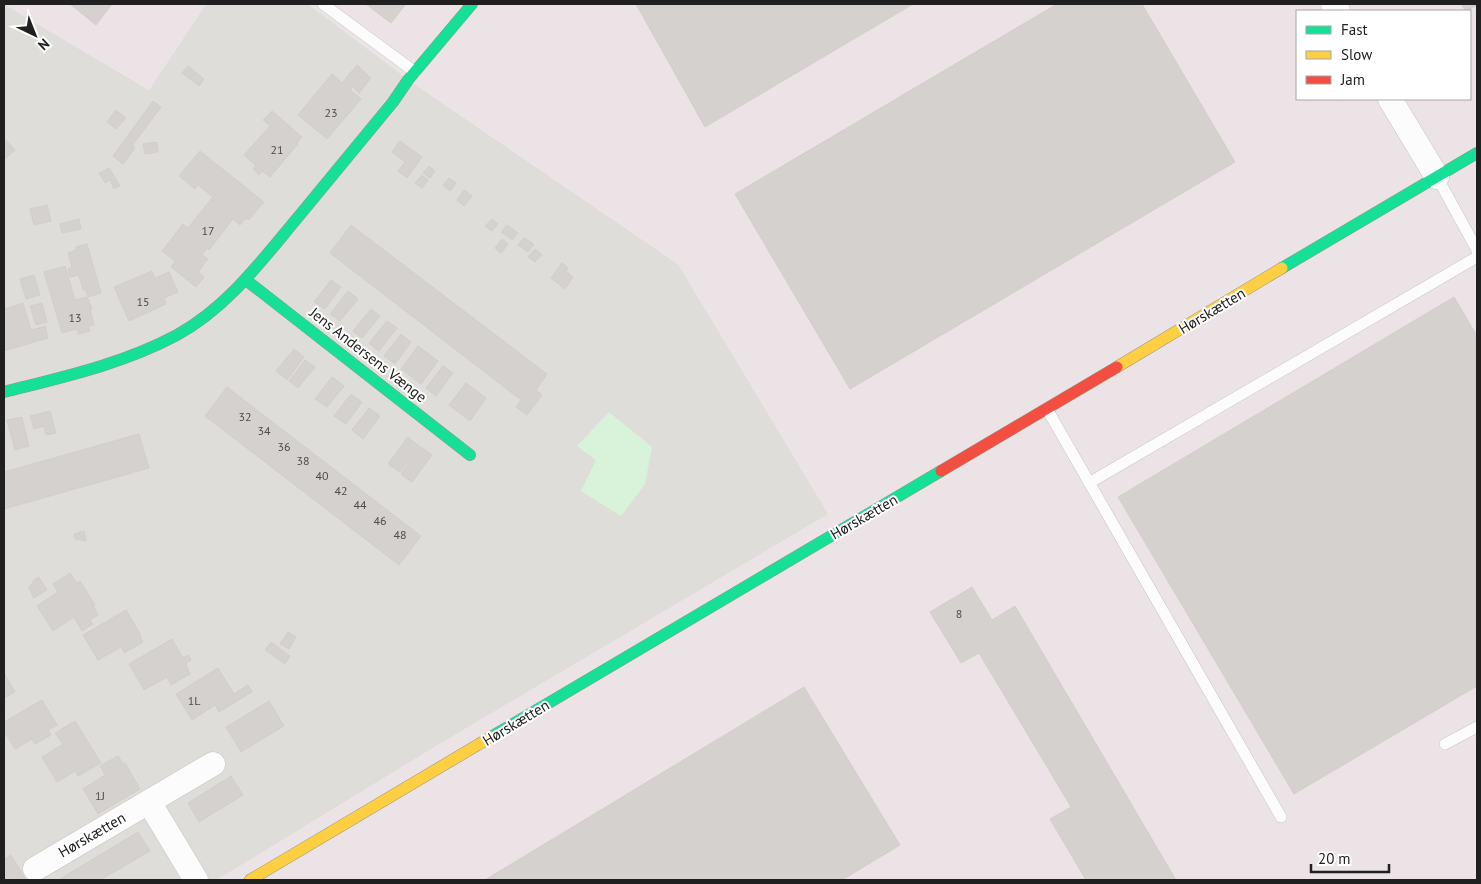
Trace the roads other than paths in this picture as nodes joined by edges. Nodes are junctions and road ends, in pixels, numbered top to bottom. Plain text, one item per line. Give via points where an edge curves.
1 (322, 4) edge
2 (472, 4) edge
3 (412, 76) junction
4 (1391, 100) edge
5 (1477, 153) edge
6 (1437, 177) junction
7 (1477, 250) edge
8 (1477, 256) edge
9 (246, 280) junction
10 (4, 392) edge
11 (1047, 409) junction
12 (470, 455) dead end
13 (1089, 483) junction
14 (1477, 727) edge
15 (1445, 744) dead end
16 (213, 764) dead end
17 (150, 802) junction
18 (1281, 817) dead end
19 (35, 869) dead end
20 (196, 880) edge
21 (250, 880) edge

1 - 3 lane
2 - 3 street
3 - 9 street
4 - 6 street
5 - 6 street, Hørskætten
6 - 7 lane
6 - 11 street, Hørskætten
8 - 13 lane
9 - 10 street via 199,321 147,349
9 - 12 street, Jens Andersens Vænge
11 - 13 lane
11 - 21 street, Hørskætten
13 - 18 lane
14 - 15 lane
16 - 17 street, Hørskætten
17 - 19 street, Hørskætten
17 - 20 street

